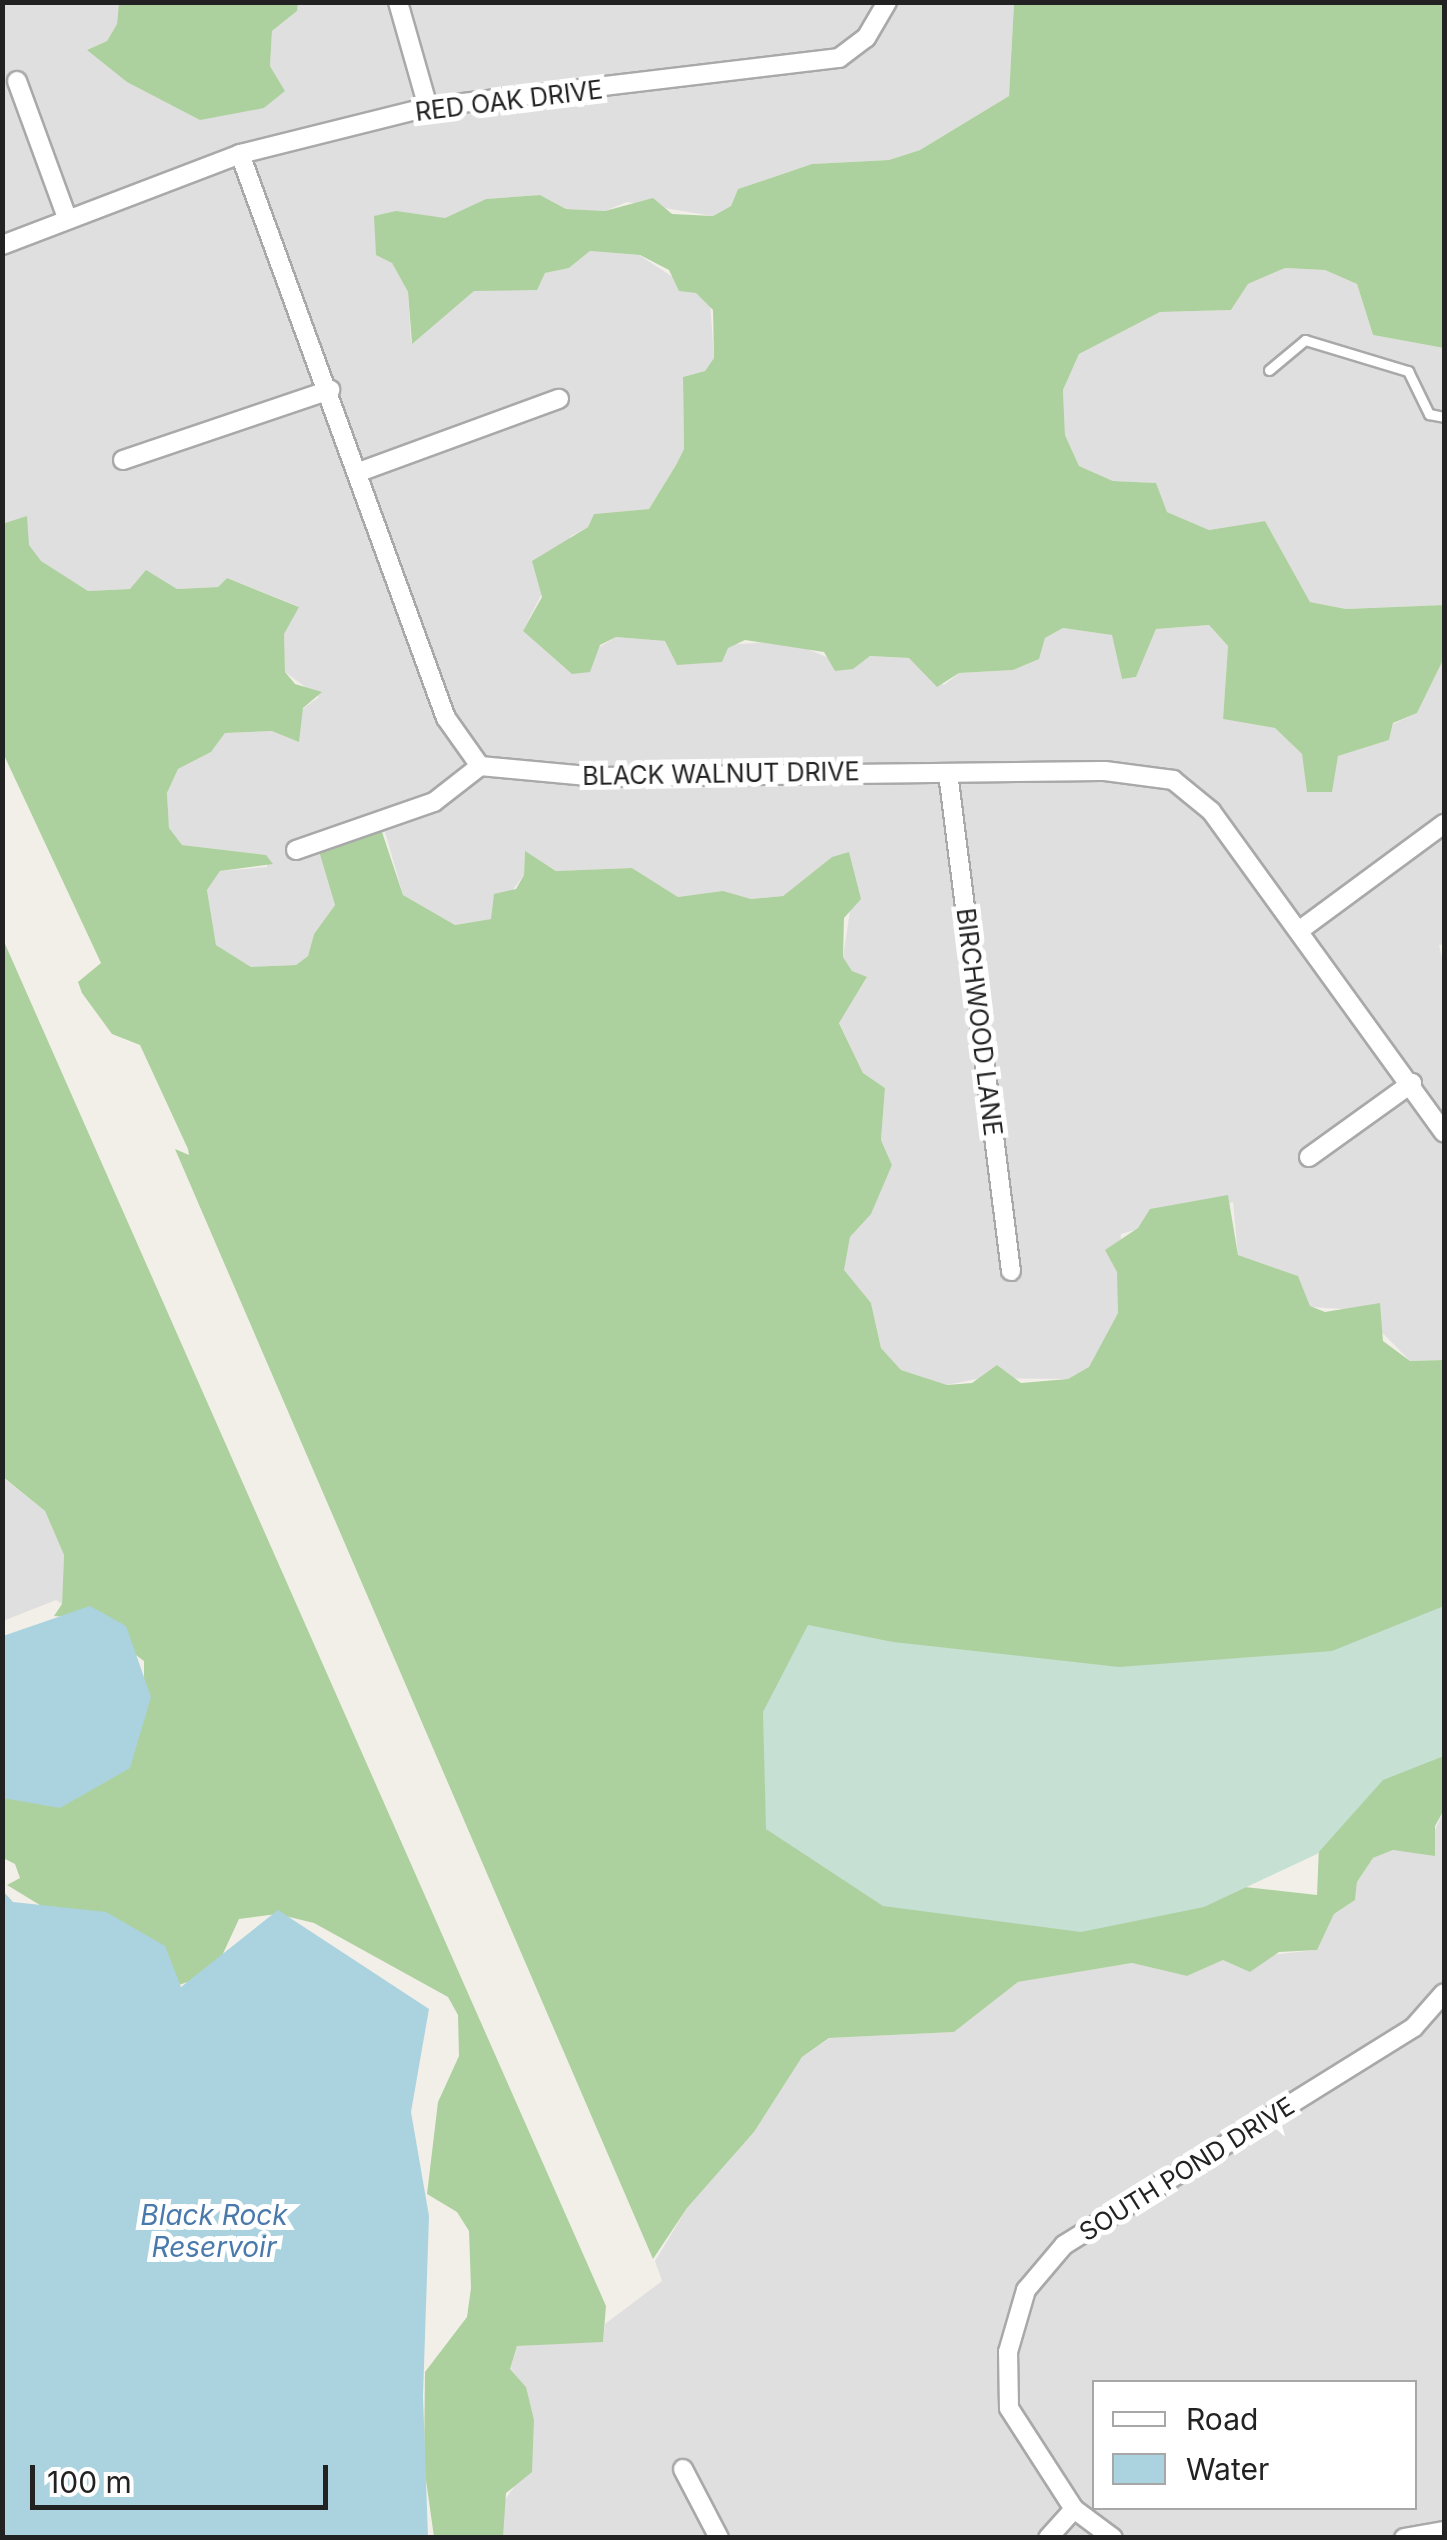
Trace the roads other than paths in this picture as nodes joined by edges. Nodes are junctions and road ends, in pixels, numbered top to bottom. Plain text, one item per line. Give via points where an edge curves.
1 (398, 2) edge
2 (886, 2) edge
3 (17, 81) dead end
4 (428, 107) junction
5 (240, 154) junction
6 (66, 218) junction
7 (2, 245) edge
8 (1269, 370) dead end
9 (330, 390) junction
10 (559, 399) dead end
11 (1444, 418) edge
12 (123, 460) dead end
13 (359, 472) junction
14 (480, 766) junction
15 (948, 772) junction
16 (1444, 824) edge
17 (296, 850) dead end
18 (1300, 930) junction
19 (1412, 1083) junction
20 (1444, 1133) edge
21 (1308, 1156) dead end
22 (1011, 1270) dead end
23 (1444, 1993) edge
24 (682, 2470) dead end
25 (1074, 2509) junction
26 (1444, 2531) edge
27 (718, 2538) edge
28 (1048, 2538) edge
29 (1113, 2538) edge
30 (1404, 2538) edge

1 - 4 street
2 - 4 street, RED OAK DRIVE via 866,38 839,58
3 - 6 street
4 - 5 street, RED OAK DRIVE
5 - 6 street, RED OAK DRIVE
5 - 9 street
6 - 7 street, RED OAK DRIVE
8 - 11 lane via 1304,340 1408,371 1430,414
9 - 12 street
9 - 13 street
10 - 13 street
13 - 14 street via 446,718
14 - 15 street, BLACK WALNUT DRIVE via 598,777
14 - 17 street via 434,802
15 - 18 street, BLACK WALNUT DRIVE via 1146,772 1172,780 1211,811
15 - 22 street, BIRCHWOOD LANE
16 - 18 street
18 - 19 street, BLACK WALNUT DRIVE
19 - 20 street, BLACK WALNUT DRIVE
19 - 21 street
23 - 25 street, SOUTH POND DRIVE via 1414,2027 1064,2244 1026,2290 1008,2352 1009,2408
24 - 27 street
25 - 28 street
25 - 29 street, SOUTH POND DRIVE
26 - 30 street

